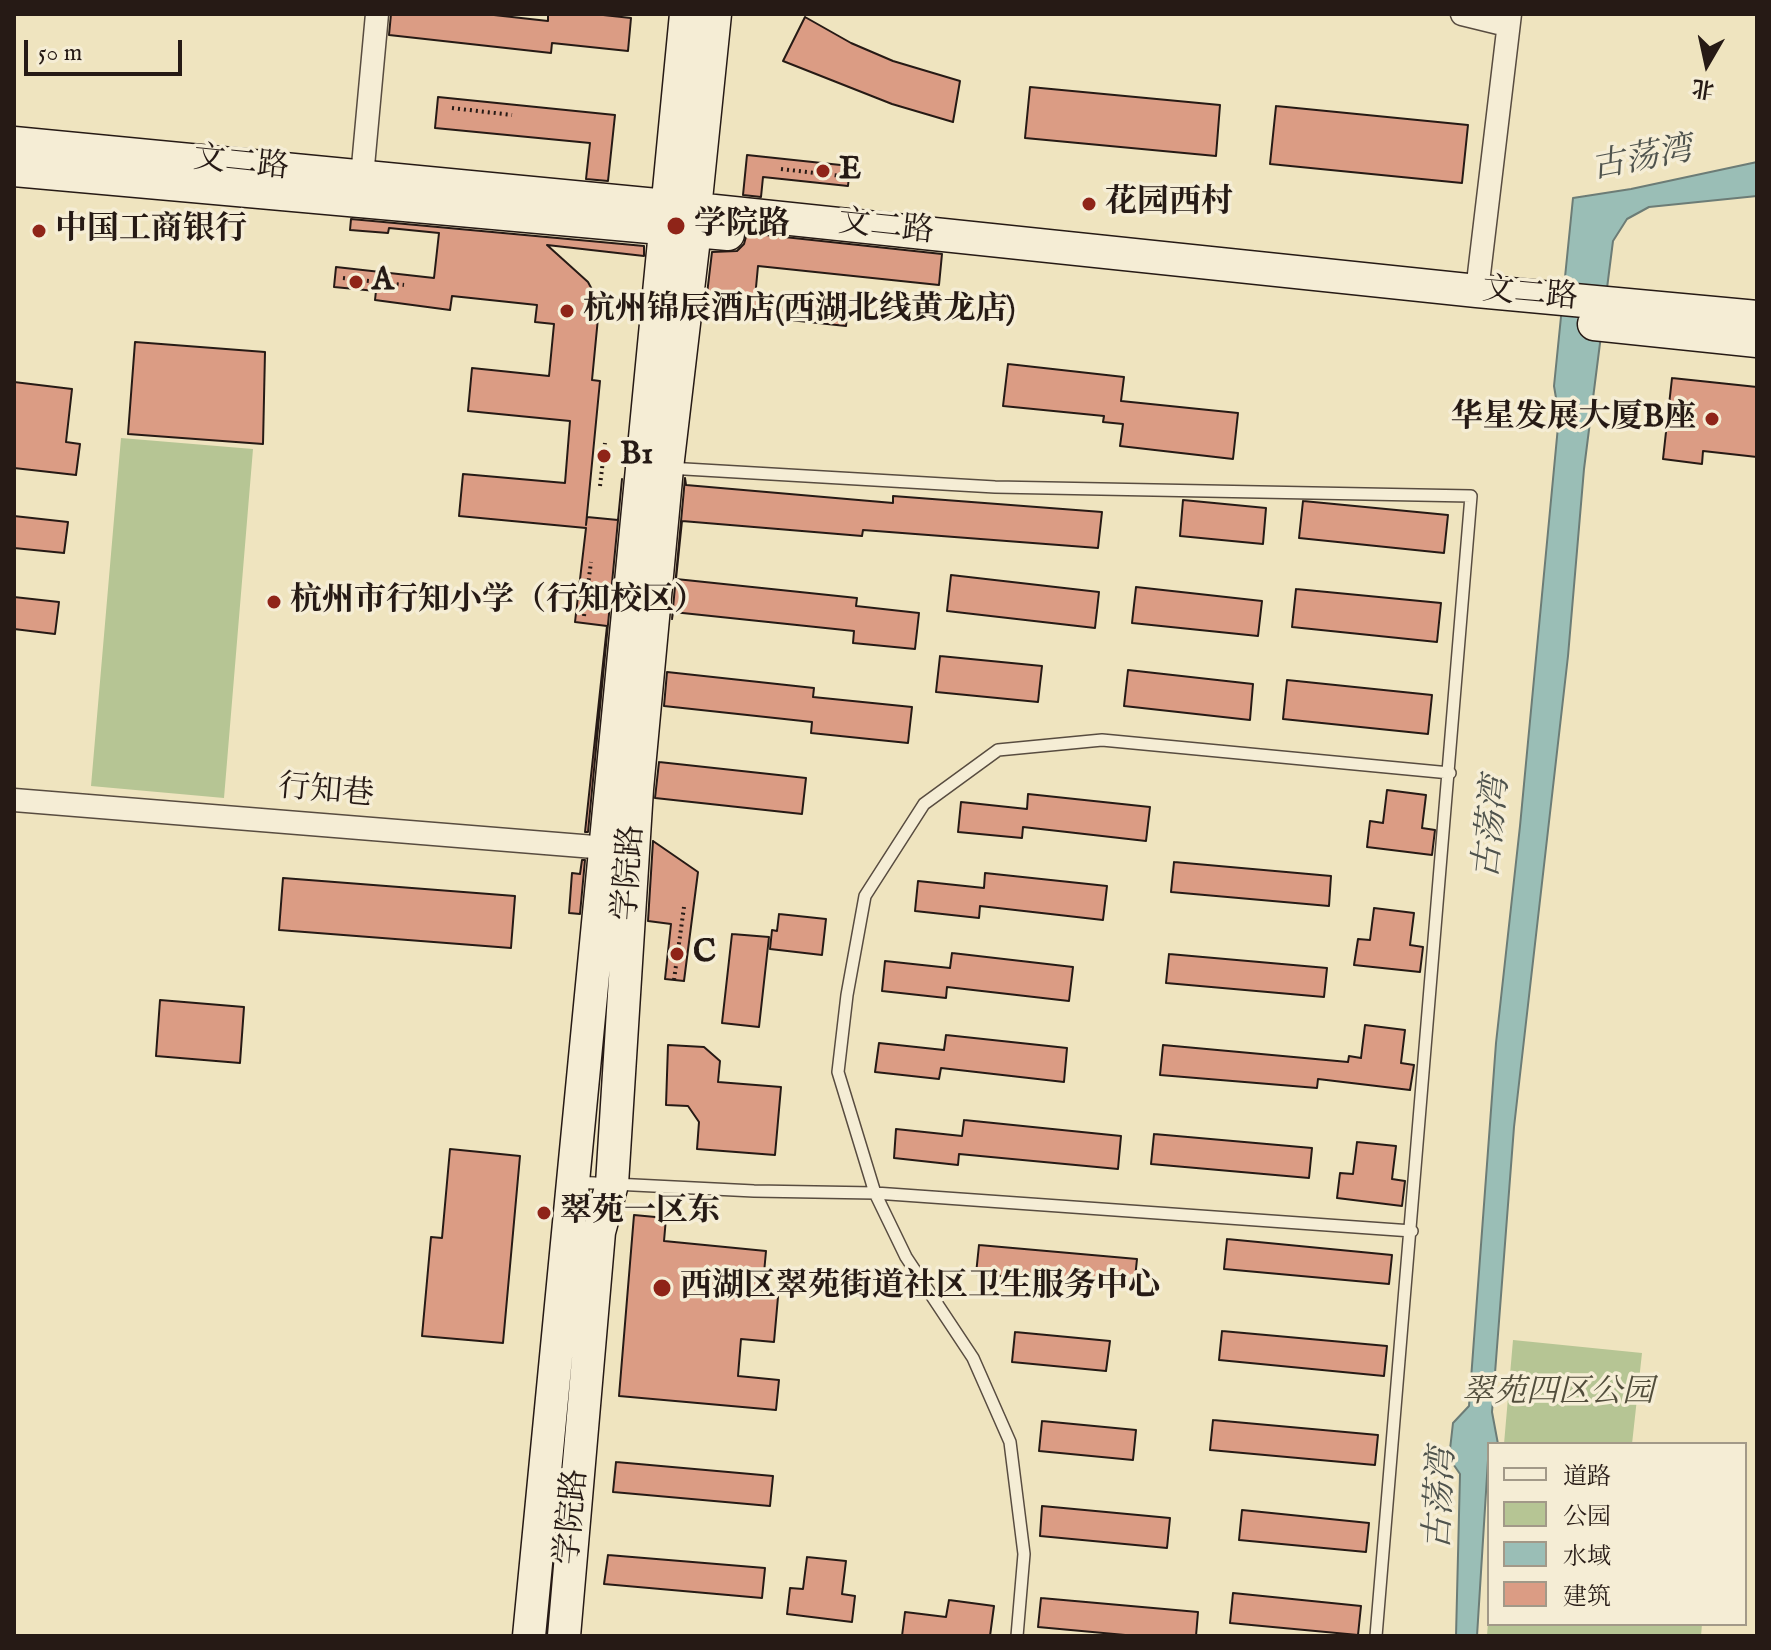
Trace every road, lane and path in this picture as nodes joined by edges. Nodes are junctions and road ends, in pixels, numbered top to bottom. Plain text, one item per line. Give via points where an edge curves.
1 (377, 14) edge
2 (686, 14) edge
3 (715, 14) edge
4 (1462, 14) edge
5 (1508, 20) edge
6 (452, 108) dead end
7 (512, 115) dead end
8 (14, 143) edge
9 (781, 169) dead end
10 (14, 170) edge
11 (842, 176) dead end
12 (362, 177) junction
13 (681, 218) junction
14 (343, 278) dead end
15 (404, 285) dead end
16 (1477, 291) junction
17 (1552, 309) junction
18 (779, 310) dead end
19 (1614, 315) junction
20 (839, 316) dead end
21 (1757, 317) edge
22 (1757, 341) edge
23 (605, 443) dead end
24 (667, 468) junction
25 (600, 486) dead end
26 (591, 562) dead end
27 (584, 616) dead end
28 (1450, 773) junction
29 (14, 800) edge
30 (619, 849) junction
31 (684, 907) dead end
32 (674, 980) dead end
33 (574, 1182) junction
34 (612, 1184) junction
35 (875, 1193) junction
36 (1412, 1231) junction
37 (529, 1636) edge
38 (564, 1636) edge
39 (1017, 1636) edge
40 (1376, 1636) edge

1 - 12 street
2 - 13 main road, 学院路
3 - 13 main road, 学院路
4 - 5 street
5 - 16 street
6 - 7 path
8 - 12 main road, 文二路
9 - 11 path
10 - 13 main road, 文二路
12 - 13 main road, 文二路
13 - 16 main road, 文二路
13 - 17 main road, 文二路
13 - 24 main road, 学院路
13 - 30 main road, 学院路
14 - 15 path
16 - 17 main road, 文二路
17 - 19 main road, 文二路
18 - 20 path
19 - 21 main road, 文二路
19 - 22 main road, 文二路
23 - 25 path
24 - 28 lane via 995,487 1471,496
24 - 30 main road, 学院路
26 - 27 path
28 - 35 lane via 1102,740 998,750 924,804 865,896 847,995 838,1072
28 - 36 lane
29 - 30 street, 行知巷
30 - 33 main road, 学院路
30 - 34 main road, 学院路
31 - 32 path
33 - 34 lane
33 - 37 main road, 学院路
34 - 35 lane
34 - 38 main road, 学院路 via 599,1232
35 - 36 lane
35 - 39 lane via 906,1257 973,1358 1010,1442 1024,1554
36 - 40 lane

